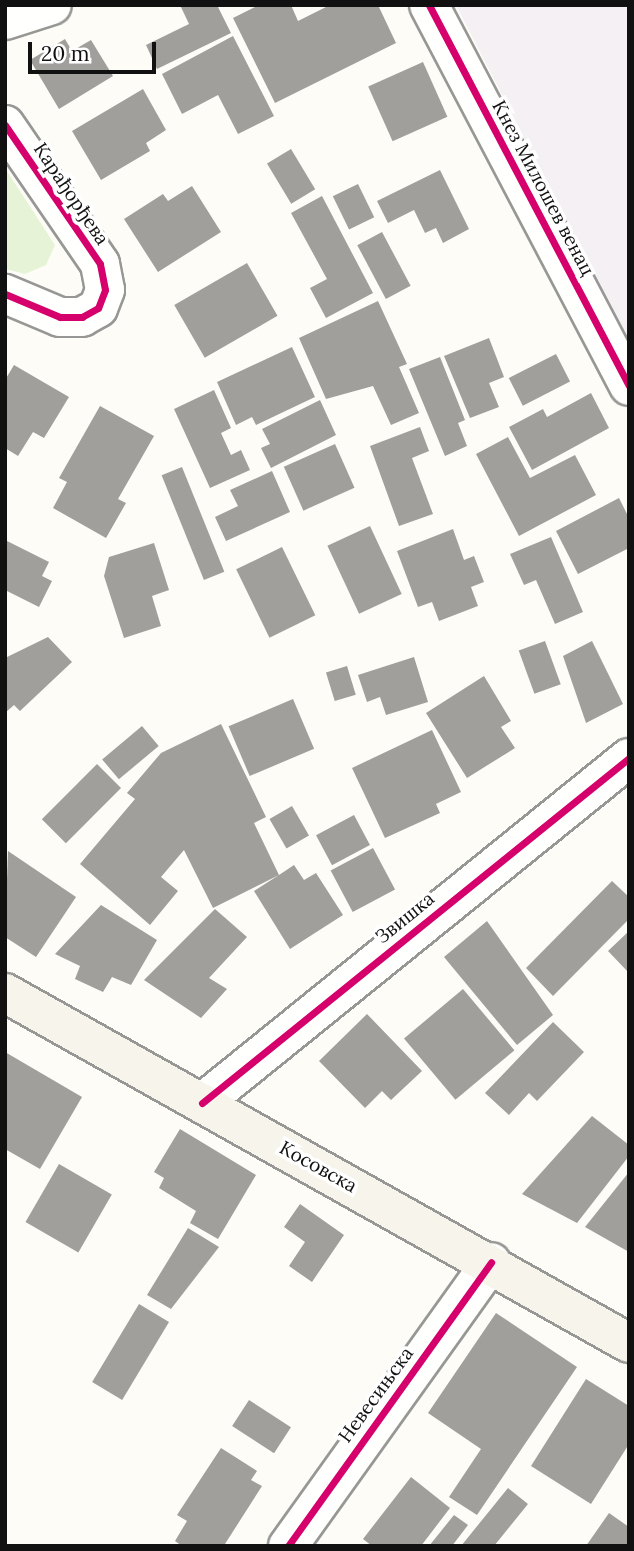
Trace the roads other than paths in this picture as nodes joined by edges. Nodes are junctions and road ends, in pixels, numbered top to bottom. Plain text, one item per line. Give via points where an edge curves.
1 (51, 5) edge
2 (429, 5) edge
3 (5, 20) edge
4 (5, 125) edge
5 (5, 294) edge
6 (629, 386) edge
7 (629, 758) edge
8 (5, 993) edge
9 (202, 1103) junction
10 (491, 1262) junction
11 (629, 1343) edge
12 (288, 1546) edge

1 - 3 street
2 - 6 street, Кнез Милошев венац
4 - 5 street, Карађорђева via 100,264 105,290 98,308 82,317 60,317
7 - 9 street, Звишка
8 - 9 main road, Косовска
9 - 10 main road, Косовска
10 - 11 main road, Косовска
10 - 12 street, Невесињска

